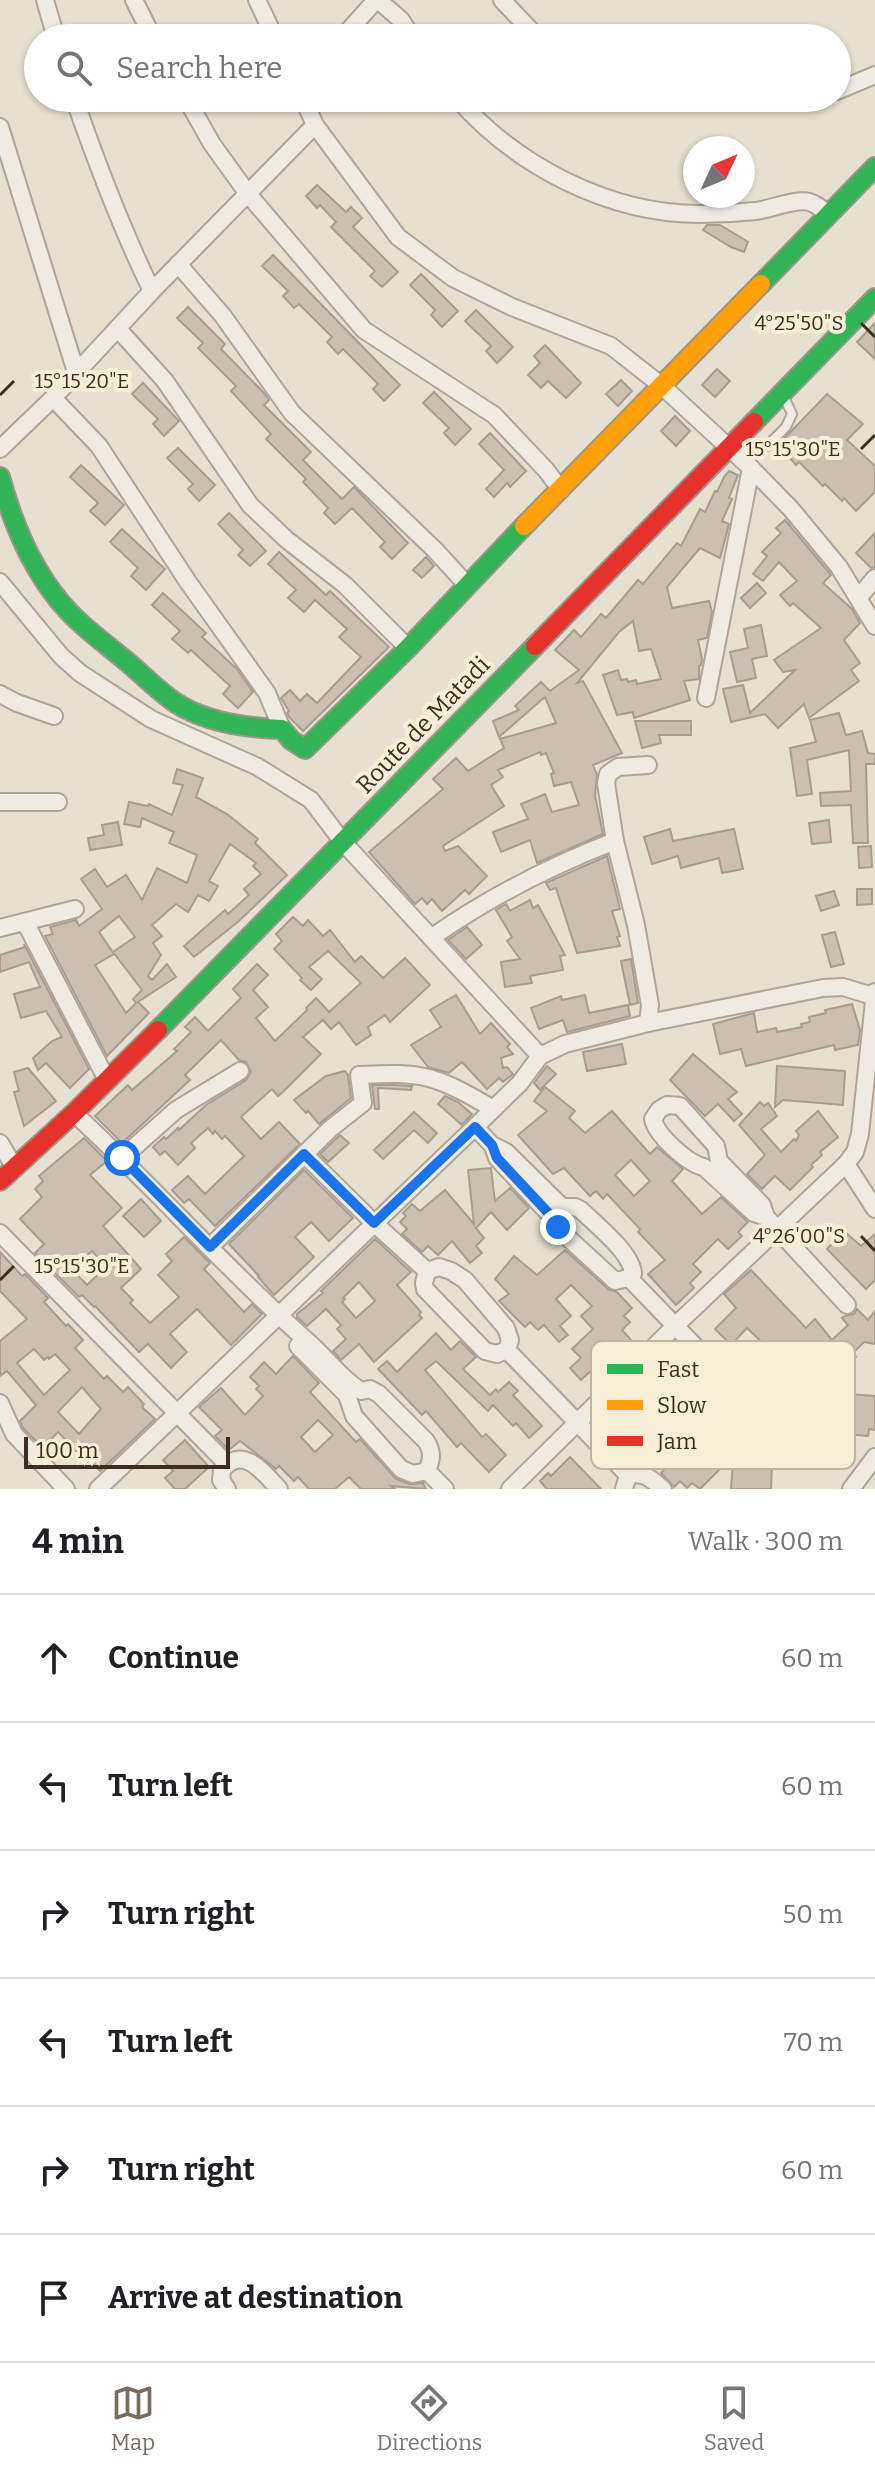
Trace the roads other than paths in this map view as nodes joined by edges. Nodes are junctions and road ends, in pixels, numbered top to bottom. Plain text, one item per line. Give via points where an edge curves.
1 (45, 0) edge
2 (134, 0) edge
3 (257, 0) edge
4 (377, 0) edge
5 (502, 0) edge
6 (52, 24) edge
7 (146, 24) edge
8 (268, 24) edge
9 (355, 24) edge
10 (403, 24) edge
11 (525, 24) edge
12 (875, 75) edge
13 (851, 85) edge
14 (79, 112) edge
15 (194, 112) edge
16 (309, 112) edge
17 (472, 112) edge
18 (315, 125) junction
19 (0, 127) edge
20 (875, 167) edge
21 (248, 194) junction
22 (829, 215) junction
23 (178, 264) junction
24 (152, 291) junction
25 (875, 298) edge
26 (118, 329) junction
27 (76, 372) junction
28 (662, 386) junction
29 (782, 392) junction
30 (53, 398) junction
31 (0, 449) edge
32 (728, 449) junction
33 (751, 468) junction
34 (0, 477) edge
35 (561, 490) junction
36 (875, 578) edge
37 (0, 582) edge
38 (467, 585) junction
39 (859, 597) junction
40 (875, 626) edge
41 (408, 648) junction
42 (0, 694) edge
43 (706, 698) dead end
44 (54, 716) dead end
45 (282, 729) junction
46 (648, 765) dead end
47 (0, 802) edge
48 (58, 802) dead end
49 (342, 841) junction
50 (615, 841) junction
51 (75, 909) dead end
52 (25, 922) junction
53 (0, 928) edge
54 (431, 938) junction
55 (874, 1000) edge
56 (648, 1023) junction
57 (540, 1056) junction
58 (240, 1071) dead end
59 (107, 1080) junction
60 (493, 1109) junction
61 (74, 1113) junction
62 (475, 1127) junction
63 (0, 1143) edge
64 (304, 1154) junction
65 (122, 1158) junction
66 (846, 1164) junction
67 (714, 1166) dead end
68 (15, 1168) junction
69 (0, 1181) edge
70 (552, 1206) junction
71 (875, 1209) edge
72 (374, 1223) junction
73 (772, 1223) junction
74 (0, 1233) edge
75 (210, 1247) junction
76 (427, 1271) junction
77 (629, 1278) junction
78 (847, 1305) dead end
79 (284, 1322) junction
80 (675, 1326) junction
81 (660, 1341) edge
82 (690, 1341) edge
83 (507, 1350) junction
84 (351, 1391) junction
85 (0, 1403) edge
86 (591, 1411) edge
87 (177, 1414) junction
88 (578, 1424) junction
89 (7, 1439) edge
90 (591, 1440) edge
91 (875, 1457) edge
92 (227, 1464) junction
93 (427, 1471) junction
94 (626, 1482) edge
95 (53, 1489) edge
96 (66, 1489) edge
97 (98, 1489) edge
98 (227, 1489) edge
99 (279, 1489) edge
100 (445, 1489) edge
101 (510, 1489) edge
102 (663, 1489) edge
103 (851, 1489) edge

1 - 6 street
2 - 7 street
3 - 8 street
4 - 9 street
4 - 10 street
5 - 11 street
12 - 13 street
14 - 24 street via 106,189
15 - 21 street
16 - 18 street
17 - 22 street via 549,174 593,194 698,214 806,201
18 - 21 street
18 - 28 street via 398,237 431,262 512,307 611,346
19 - 27 street
20 - 22 main road
21 - 23 street
21 - 35 street via 364,330 494,415
22 - 28 main road
23 - 24 street
23 - 38 street via 223,316 292,413
24 - 26 street
25 - 29 main road, Route de Matadi
26 - 27 street
26 - 41 street via 165,381 250,505 345,585
27 - 30 street
28 - 32 street
28 - 35 main road
29 - 32 main road, Route de Matadi
29 - 32 lane via 792,414 786,427 767,446
30 - 31 street
30 - 45 street via 99,446 267,693
32 - 33 street
32 - 49 main road, Route de Matadi
33 - 39 street via 819,541
33 - 43 street
34 - 45 main road via 26,548 54,594 86,628 189,711 226,723
35 - 38 main road
36 - 39 street
37 - 49 street via 80,673 151,719 258,767 311,800
38 - 41 main road
39 - 40 street
41 - 45 main road via 305,749
42 - 44 street
46 - 50 street via 618,767 608,774
47 - 48 street
49 - 54 street
49 - 59 main road, Route de Matadi
50 - 54 street via 498,896
50 - 56 street via 636,925 650,1005
51 - 52 street
52 - 53 street
52 - 59 street
54 - 57 street
55 - 56 street via 843,987 823,988
55 - 66 street via 860,1134
56 - 57 street via 565,1044
57 - 60 street
58 - 65 street via 176,1110
59 - 61 main road, Route de Matadi
60 - 62 street
60 - 64 street via 429,1078 359,1075 363,1103
61 - 65 street
61 - 68 main road, Route de Matadi
62 - 70 street via 506,1152
62 - 72 street
63 - 68 street
64 - 72 street
64 - 75 street
65 - 75 street
66 - 71 street
66 - 73 street
67 - 73 street via 762,1205
68 - 69 main road, Route de Matadi
70 - 77 street via 565,1235 615,1281
70 - 77 street via 581,1210 626,1255 633,1265
72 - 76 street
72 - 79 street
73 - 78 street
73 - 80 street
74 - 87 street
75 - 79 street
76 - 83 street via 425,1289 485,1351
76 - 83 street via 439,1267 465,1280 506,1328
77 - 80 street
79 - 84 street via 325,1357
79 - 87 street
80 - 81 street
80 - 82 street
83 - 88 street
84 - 93 street via 354,1416 401,1469 413,1474
84 - 93 street via 370,1389 379,1394 426,1441 432,1460
85 - 89 street
86 - 88 street
87 - 92 street
87 - 97 street
88 - 90 street
88 - 101 street
89 - 95 street
89 - 96 street
91 - 103 street
92 - 98 street via 221,1480
92 - 99 street via 246,1459 255,1463
93 - 100 street
94 - 102 street via 640,1473

